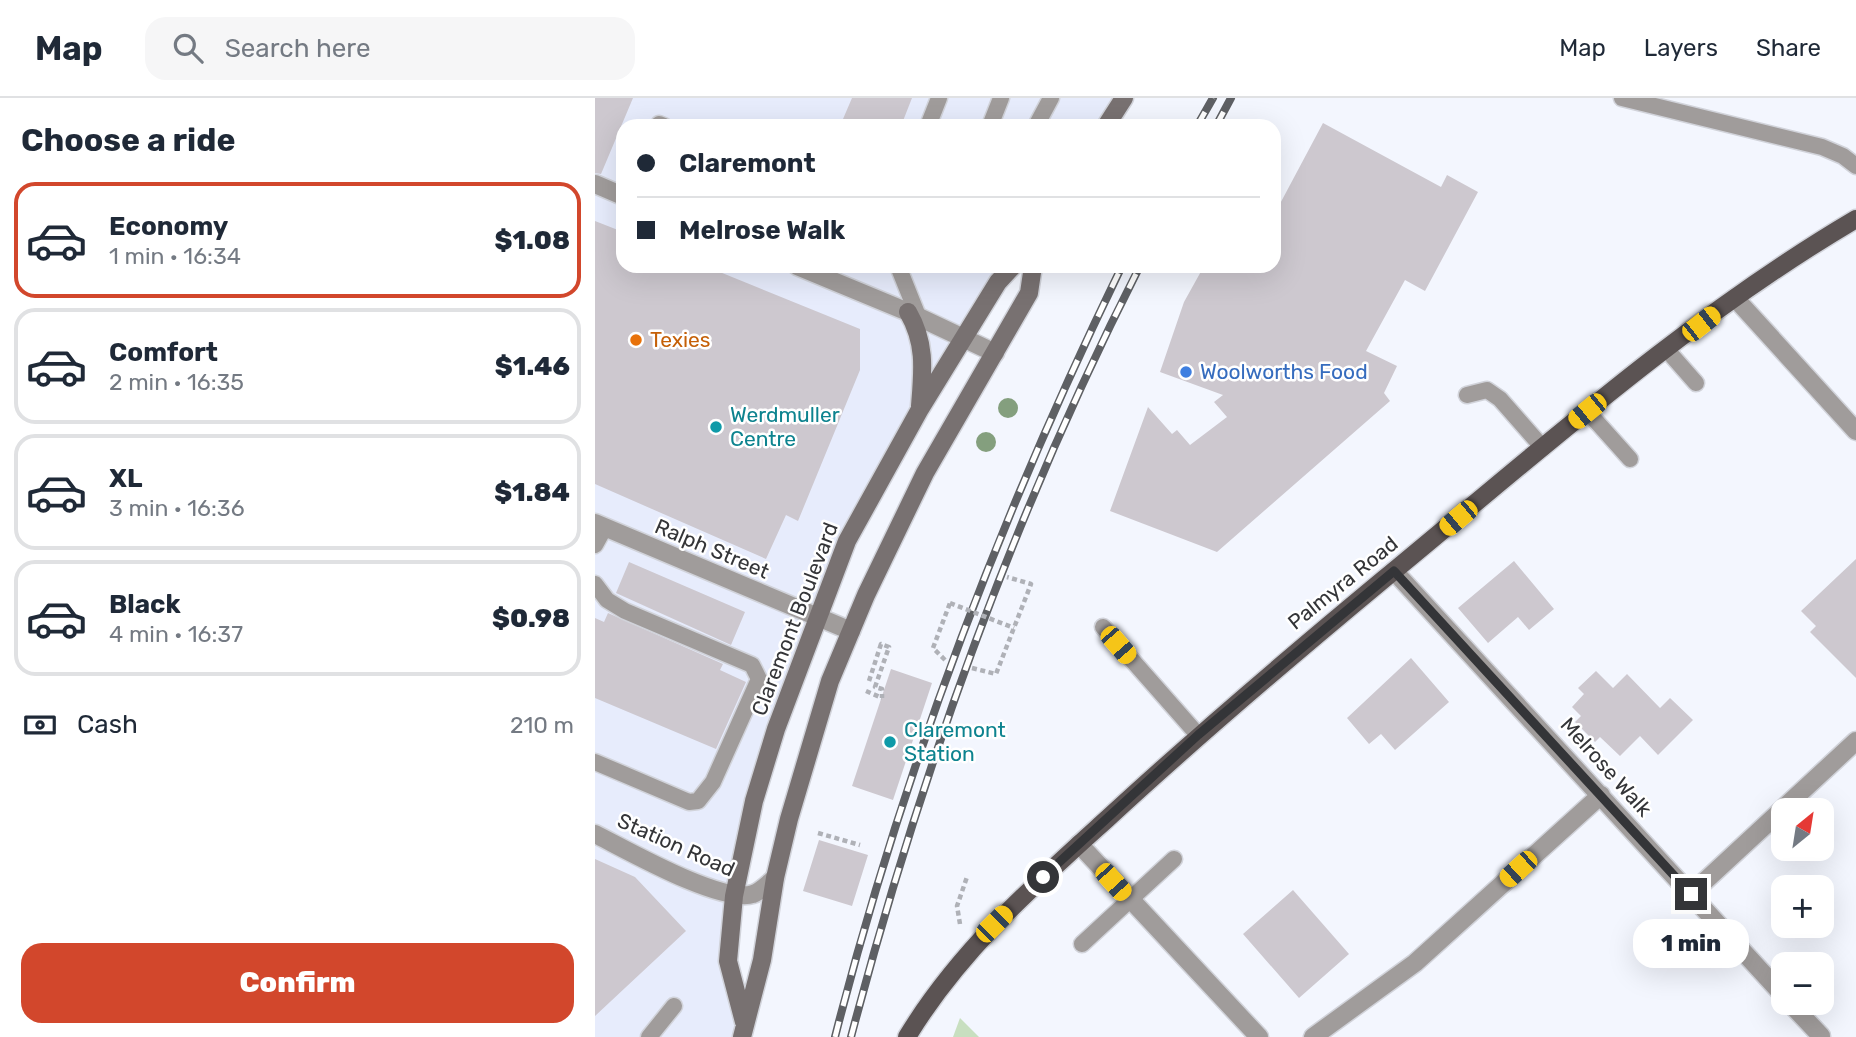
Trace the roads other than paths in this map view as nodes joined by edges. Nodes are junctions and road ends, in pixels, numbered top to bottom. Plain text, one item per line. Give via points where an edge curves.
1 (939, 98) edge
2 (1001, 98) edge
3 (1051, 98) edge
4 (1124, 98) edge
5 (1622, 98) edge
6 (930, 119) edge
7 (993, 119) edge
8 (1040, 119) edge
9 (1110, 119) edge
10 (1856, 166) edge
11 (595, 184) edge
12 (616, 193) edge
13 (1856, 219) edge
14 (814, 273) edge
15 (903, 273) edge
16 (1006, 273) edge
17 (1032, 273) edge
18 (1735, 298) junction
19 (913, 314) junction
20 (965, 337) junction
21 (1667, 350) junction
22 (995, 353) junction
23 (1696, 383) dead end
24 (1467, 394) dead end
25 (920, 409) junction
26 (1587, 411) junction
27 (1856, 431) edge
28 (1543, 447) junction
29 (1630, 459) dead end
30 (600, 525) edge
31 (595, 545) edge
32 (1394, 571) junction
33 (595, 584) edge
34 (817, 617) junction
35 (1103, 628) dead end
36 (851, 631) junction
37 (1198, 735) junction
38 (1856, 741) edge
39 (595, 762) edge
40 (1601, 794) junction
41 (595, 834) edge
42 (1079, 844) junction
43 (1174, 859) dead end
44 (775, 878) junction
45 (1691, 894) junction
46 (734, 896) junction
47 (1129, 900) junction
48 (1082, 944) dead end
49 (1771, 982) edge
50 (674, 1006) dead end
51 (1801, 1015) edge
52 (743, 1031) edge
53 (1821, 1036) edge
54 (649, 1037) edge
55 (907, 1037) edge
56 (1259, 1037) edge
57 (1313, 1037) edge

1 - 6 lane
2 - 7 lane
3 - 8 lane
4 - 9 street
5 - 10 lane via 1822,147
11 - 12 street
13 - 18 main road, Palmyra Road
14 - 19 street
15 - 19 lane
16 - 20 street, Claremont Boulevard
17 - 22 street, Claremont Boulevard via 1029,293
18 - 21 main road, Palmyra Road
18 - 27 street
19 - 20 street
19 - 25 street via 924,350
20 - 22 street
20 - 25 street, Claremont Boulevard
21 - 23 lane
21 - 26 main road, Palmyra Road
22 - 36 street, Claremont Boulevard via 925,473
24 - 28 lane via 1487,390 1500,399
25 - 34 street, Claremont Boulevard via 847,541
26 - 28 main road, Palmyra Road
26 - 29 lane
28 - 32 main road, Palmyra Road
30 - 31 lane
30 - 34 street, Ralph Street
32 - 37 main road, Palmyra Road
32 - 40 street, Melrose Walk
33 - 39 lane via 607,600 625,611 752,665 759,679 713,782 698,801 689,802
34 - 36 street, Ralph Street
34 - 46 street, Claremont Boulevard via 758,789
35 - 37 lane
36 - 44 street, Claremont Boulevard via 811,740
37 - 42 main road, Palmyra Road
38 - 45 street
40 - 45 street, Melrose Walk
40 - 57 street via 1415,963
41 - 46 street, Station Road via 685,879
42 - 47 street
42 - 55 main road, Palmyra Road via 978,940
43 - 47 lane
44 - 46 street, Station Road via 754,894
44 - 52 street, Claremont Boulevard via 762,960
45 - 49 street, Melrose Walk
46 - 52 street, Claremont Boulevard via 728,961
47 - 48 lane
47 - 56 street
50 - 54 lane
51 - 53 street

